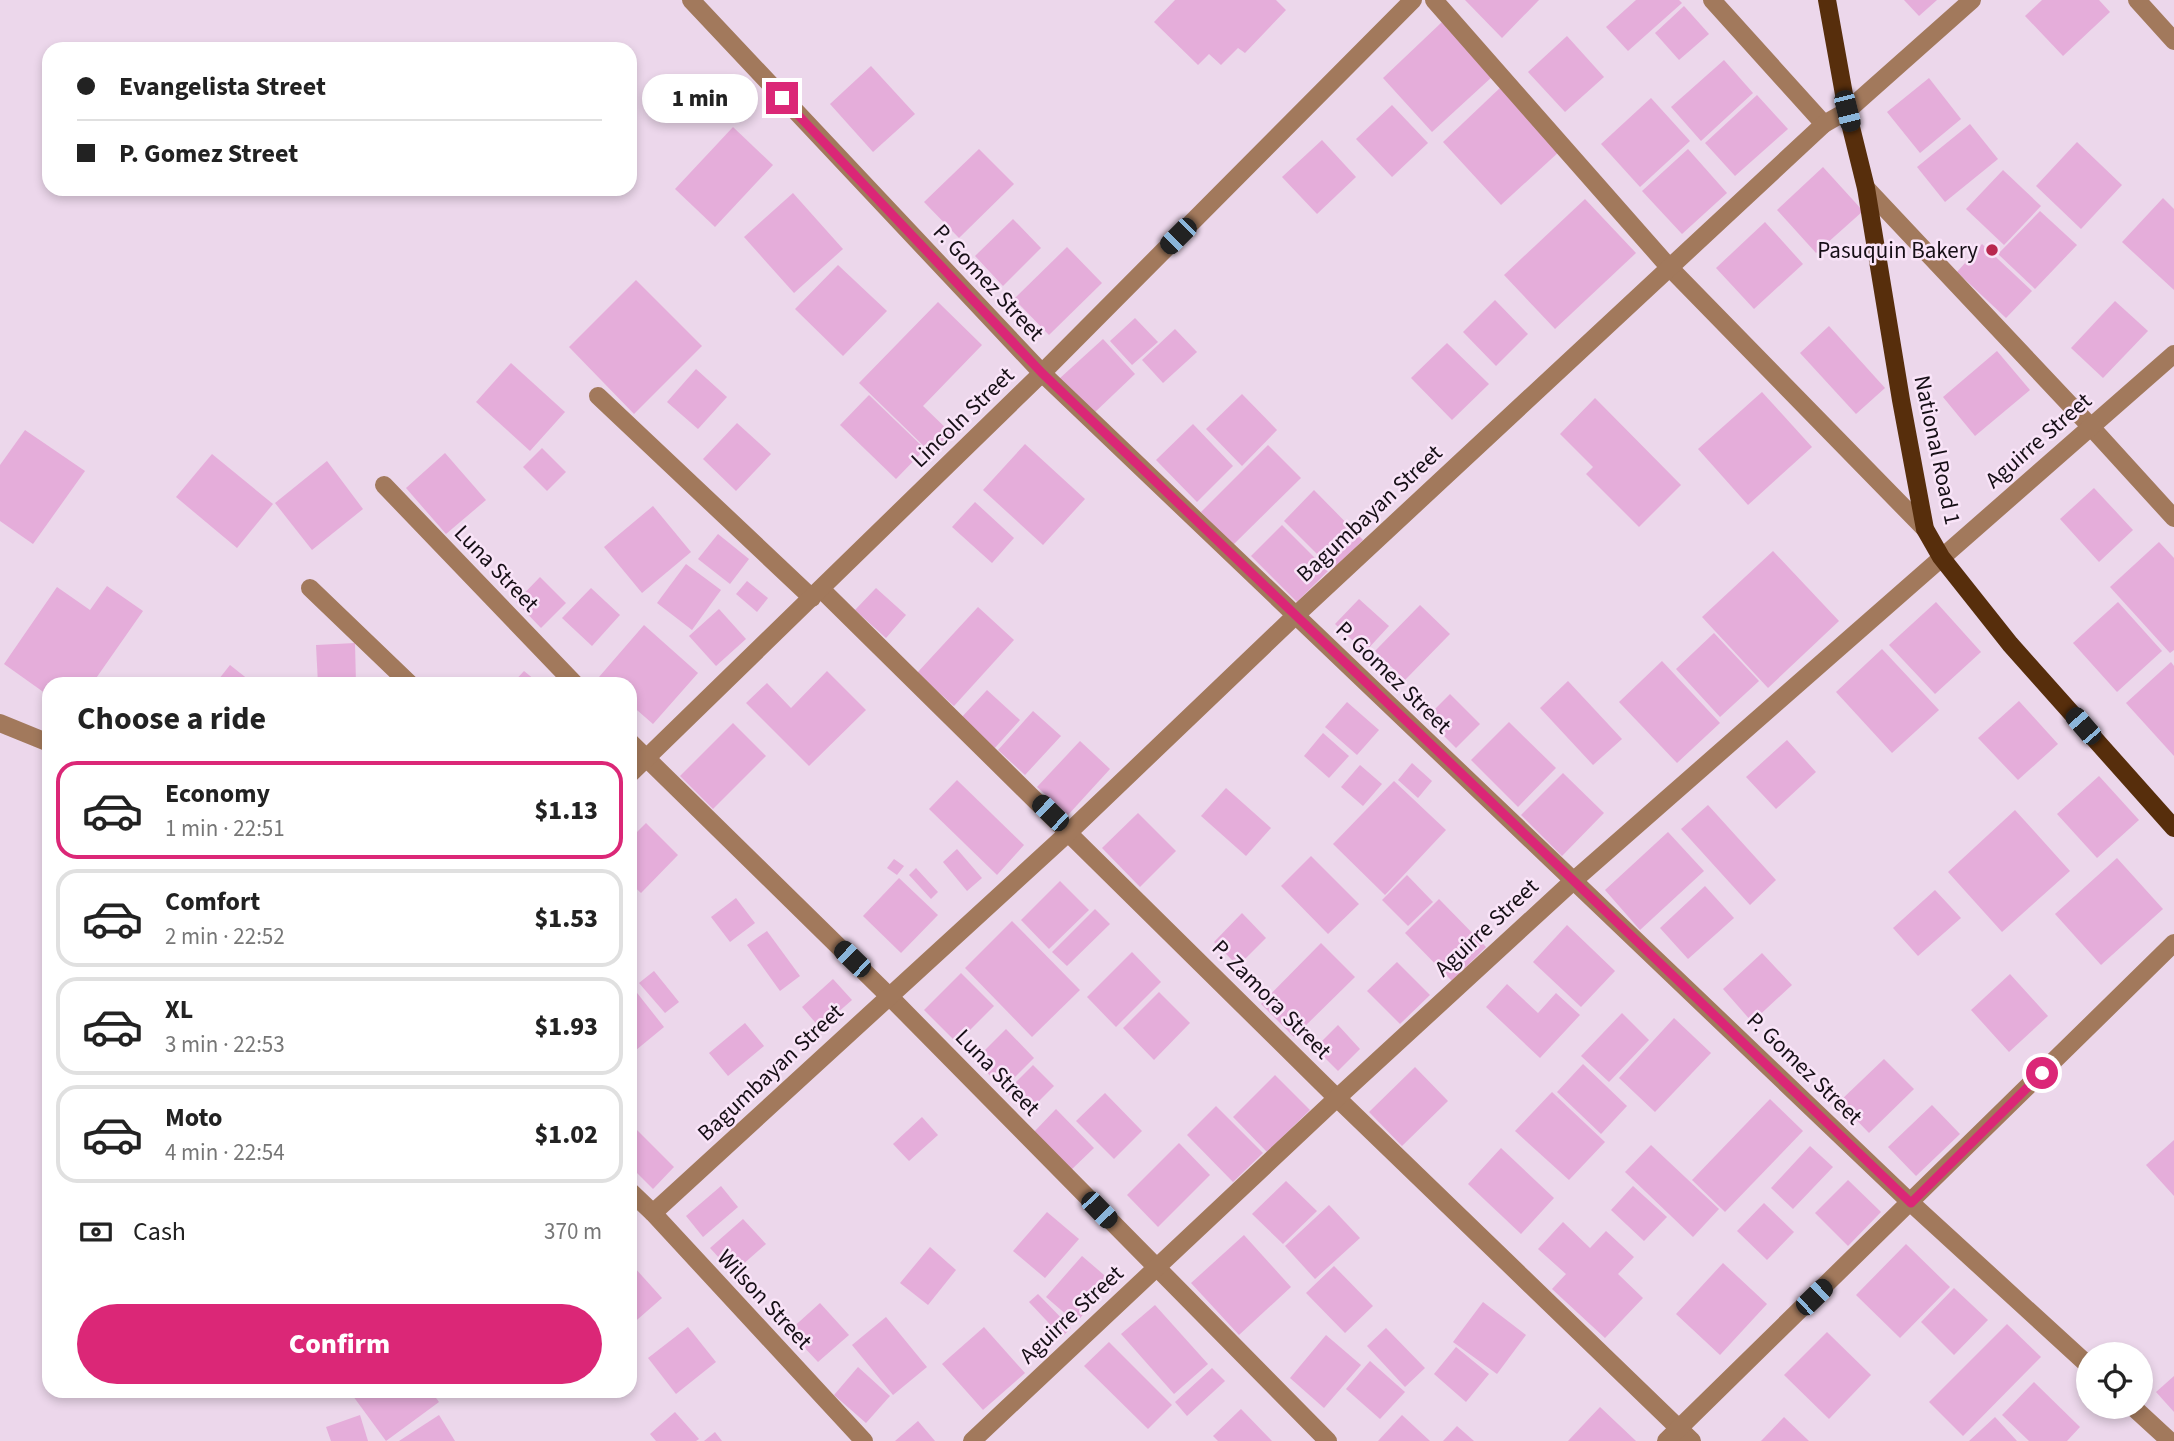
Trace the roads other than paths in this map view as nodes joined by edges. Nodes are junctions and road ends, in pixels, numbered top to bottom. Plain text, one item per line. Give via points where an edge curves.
1 (691, 0) edge
2 (1413, 0) edge
3 (1434, 0) edge
4 (1712, 0) edge
5 (1827, 0) edge
6 (1972, 0) edge
7 (2137, 0) edge
8 (2174, 41) edge
9 (1847, 111) junction
10 (1824, 124) junction
11 (1867, 188) junction
12 (1669, 267) junction
13 (2174, 354) edge
14 (1042, 373) junction
15 (598, 396) dead end
16 (2091, 426) junction
17 (384, 485) dead end
18 (2174, 518) edge
19 (1925, 529) junction
20 (1941, 557) junction
21 (310, 588) dead end
22 (817, 593) junction
23 (1295, 616) junction
24 (403, 677) edge
25 (568, 677) edge
26 (0, 723) edge
27 (42, 740) edge
28 (637, 748) edge
29 (646, 758) junction
30 (637, 767) edge
31 (2174, 828) edge
32 (1069, 832) junction
33 (1572, 881) junction
34 (2174, 943) edge
35 (889, 996) junction
36 (1337, 1098) junction
37 (637, 1198) edge
38 (1911, 1203) junction
39 (653, 1213) junction
40 (1156, 1268) junction
41 (2076, 1354) edge
42 (2146, 1419) edge
43 (1672, 1435) edge
44 (864, 1441) edge
45 (972, 1441) edge
46 (1328, 1441) edge
47 (1692, 1441) edge
48 (2170, 1441) edge

1 - 14 street, P. Gomez Street
2 - 14 street, Lincoln Street
3 - 12 street
4 - 10 street
5 - 9 main road, National Road 1
6 - 9 street, Bagumbayan Street
7 - 8 street
9 - 10 street, Bagumbayan Street
9 - 11 main road, National Road 1
10 - 12 street, Bagumbayan Street
11 - 16 street
11 - 19 main road, National Road 1
12 - 19 street
12 - 23 street, Bagumbayan Street
13 - 16 street, Aguirre Street
14 - 22 street, Lincoln Street
14 - 23 street, P. Gomez Street
15 - 22 street, P. Zamora Street
16 - 18 street
16 - 20 street, Aguirre Street
17 - 25 street, Luna Street
19 - 20 main road, National Road 1
20 - 31 main road, National Road 1 via 2010,644
20 - 33 street, Aguirre Street
21 - 24 street
22 - 29 street, Lincoln Street
22 - 32 street, P. Zamora Street
23 - 32 street, Bagumbayan Street
23 - 33 street, P. Gomez Street
26 - 27 street
28 - 29 street, Luna Street
29 - 30 street, Lincoln Street
29 - 35 street, Luna Street
32 - 35 street, Bagumbayan Street
32 - 36 street, P. Zamora Street
33 - 36 street, Aguirre Street
33 - 38 street, P. Gomez Street
34 - 38 street
35 - 39 street, Bagumbayan Street
35 - 40 street, Luna Street
36 - 40 street, Aguirre Street
36 - 43 street, P. Zamora Street
37 - 39 street, Wilson Street
38 - 41 street, P. Gomez Street
38 - 43 street
39 - 44 street, Wilson Street
40 - 45 street, Aguirre Street
40 - 46 street, Luna Street
42 - 48 street
43 - 47 street, P. Zamora Street

